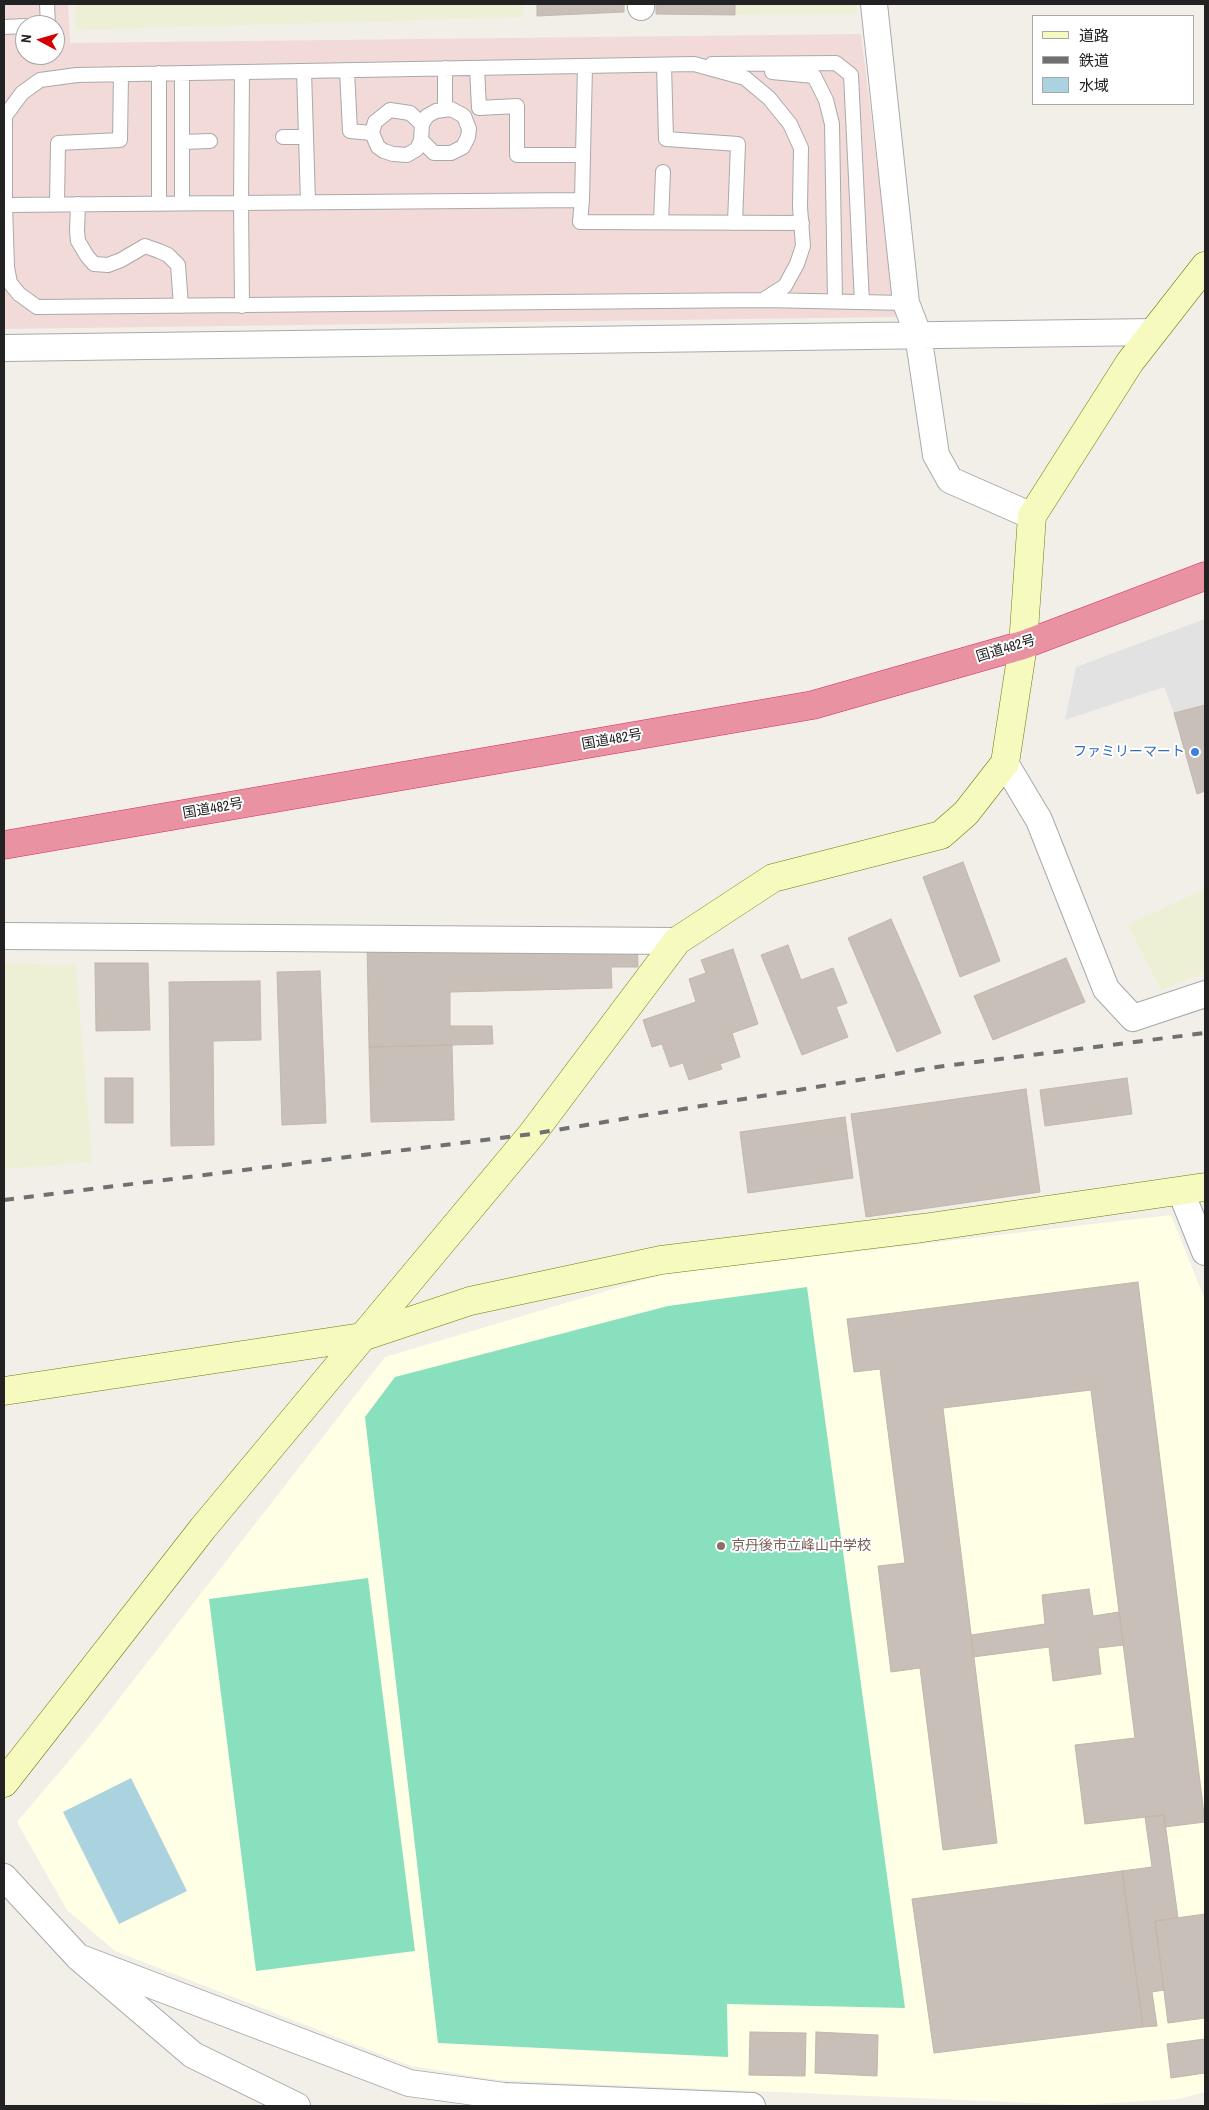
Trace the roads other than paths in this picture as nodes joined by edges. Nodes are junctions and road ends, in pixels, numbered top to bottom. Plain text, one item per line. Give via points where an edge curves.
1 (874, 4) edge
2 (4, 13) edge
3 (14, 26) edge
4 (664, 64) junction
5 (694, 64) junction
6 (585, 66) junction
7 (445, 68) junction
8 (477, 68) junction
9 (347, 70) junction
10 (304, 71) junction
11 (242, 72) junction
12 (159, 73) junction
13 (182, 73) junction
14 (122, 74) junction
15 (445, 110) junction
16 (422, 124) junction
17 (372, 133) junction
18 (282, 137) dead end
19 (306, 137) junction
20 (421, 140) junction
21 (210, 141) dead end
22 (182, 142) junction
23 (583, 155) junction
24 (663, 172) dead end
25 (582, 200) junction
26 (308, 202) junction
27 (182, 203) junction
28 (240, 203) junction
29 (57, 204) junction
30 (78, 204) junction
31 (159, 204) junction
32 (6, 205) junction
33 (661, 222) junction
34 (735, 223) junction
35 (802, 223) junction
36 (1205, 266) edge
37 (763, 300) junction
38 (835, 302) junction
39 (862, 302) junction
40 (906, 303) junction
41 (181, 306) junction
42 (242, 306) junction
43 (1154, 332) junction
44 (918, 334) junction
45 (4, 348) edge
46 (1032, 516) junction
47 (1205, 576) edge
48 (1024, 645) junction
49 (1005, 763) junction
50 (4, 845) edge
51 (4, 936) edge
52 (677, 941) junction
53 (1205, 994) edge
54 (1193, 1189) edge
55 (1205, 1252) edge
56 (362, 1337) junction
57 (4, 1391) edge
58 (4, 1783) edge
59 (4, 1878) edge
60 (78, 1957) junction
61 (297, 2106) edge
62 (752, 2106) edge

1 - 40 street
2 - 3 lane
4 - 5 lane
4 - 6 lane
4 - 34 lane via 666,139 738,144
5 - 35 lane via 746,78 769,98 790,124 801,148
5 - 38 lane via 814,76 826,100 832,124
5 - 39 lane via 836,63 851,74
6 - 8 lane
6 - 23 lane
7 - 8 lane
7 - 9 lane
7 - 15 lane
8 - 23 lane via 479,108 517,106 517,155
9 - 10 lane
9 - 17 lane via 350,131
10 - 11 lane
10 - 19 lane
11 - 13 lane
11 - 28 lane
12 - 13 lane
12 - 14 lane
12 - 31 lane
13 - 22 lane
14 - 29 lane via 120,140 58,143
14 - 32 lane via 40,80 22,93 5,116
15 - 16 lane via 427,116
15 - 20 lane via 451,109 464,116 469,129 463,147 451,153 434,153
16 - 17 lane via 410,113 390,110 375,122
16 - 20 lane
17 - 20 lane via 378,147 393,154 407,155 417,149
18 - 19 lane
19 - 26 lane
21 - 22 lane
22 - 27 lane
23 - 25 lane
24 - 33 lane
25 - 26 lane
25 - 33 lane via 580,222
26 - 28 lane
27 - 28 lane
27 - 31 lane
28 - 42 lane
29 - 30 lane
29 - 32 lane
30 - 31 lane
30 - 41 lane via 78,241 94,264 108,265 145,246 168,255 178,265
32 - 41 lane via 10,282 36,307
33 - 34 lane
34 - 35 lane
35 - 37 lane via 803,246 797,264 785,286
36 - 43 street
37 - 38 lane
37 - 42 lane
38 - 39 lane
39 - 40 lane
40 - 44 street
41 - 42 lane
43 - 44 street
43 - 46 street via 1130,362
44 - 45 street
44 - 46 street via 936,455 950,480
46 - 48 street
47 - 48 highway, 国道482号
48 - 49 street
48 - 50 highway, 国道482号 via 813,705
49 - 52 street via 966,813 941,835 772,878
49 - 53 street via 1039,820 1106,989 1133,1018
51 - 52 street
52 - 56 street via 532,1134
54 - 55 street
54 - 56 street via 923,1228 661,1260 470,1301
56 - 57 street
56 - 58 street via 197,1536
59 - 60 street
60 - 61 street via 193,2055
60 - 62 street via 409,2084 504,2096

